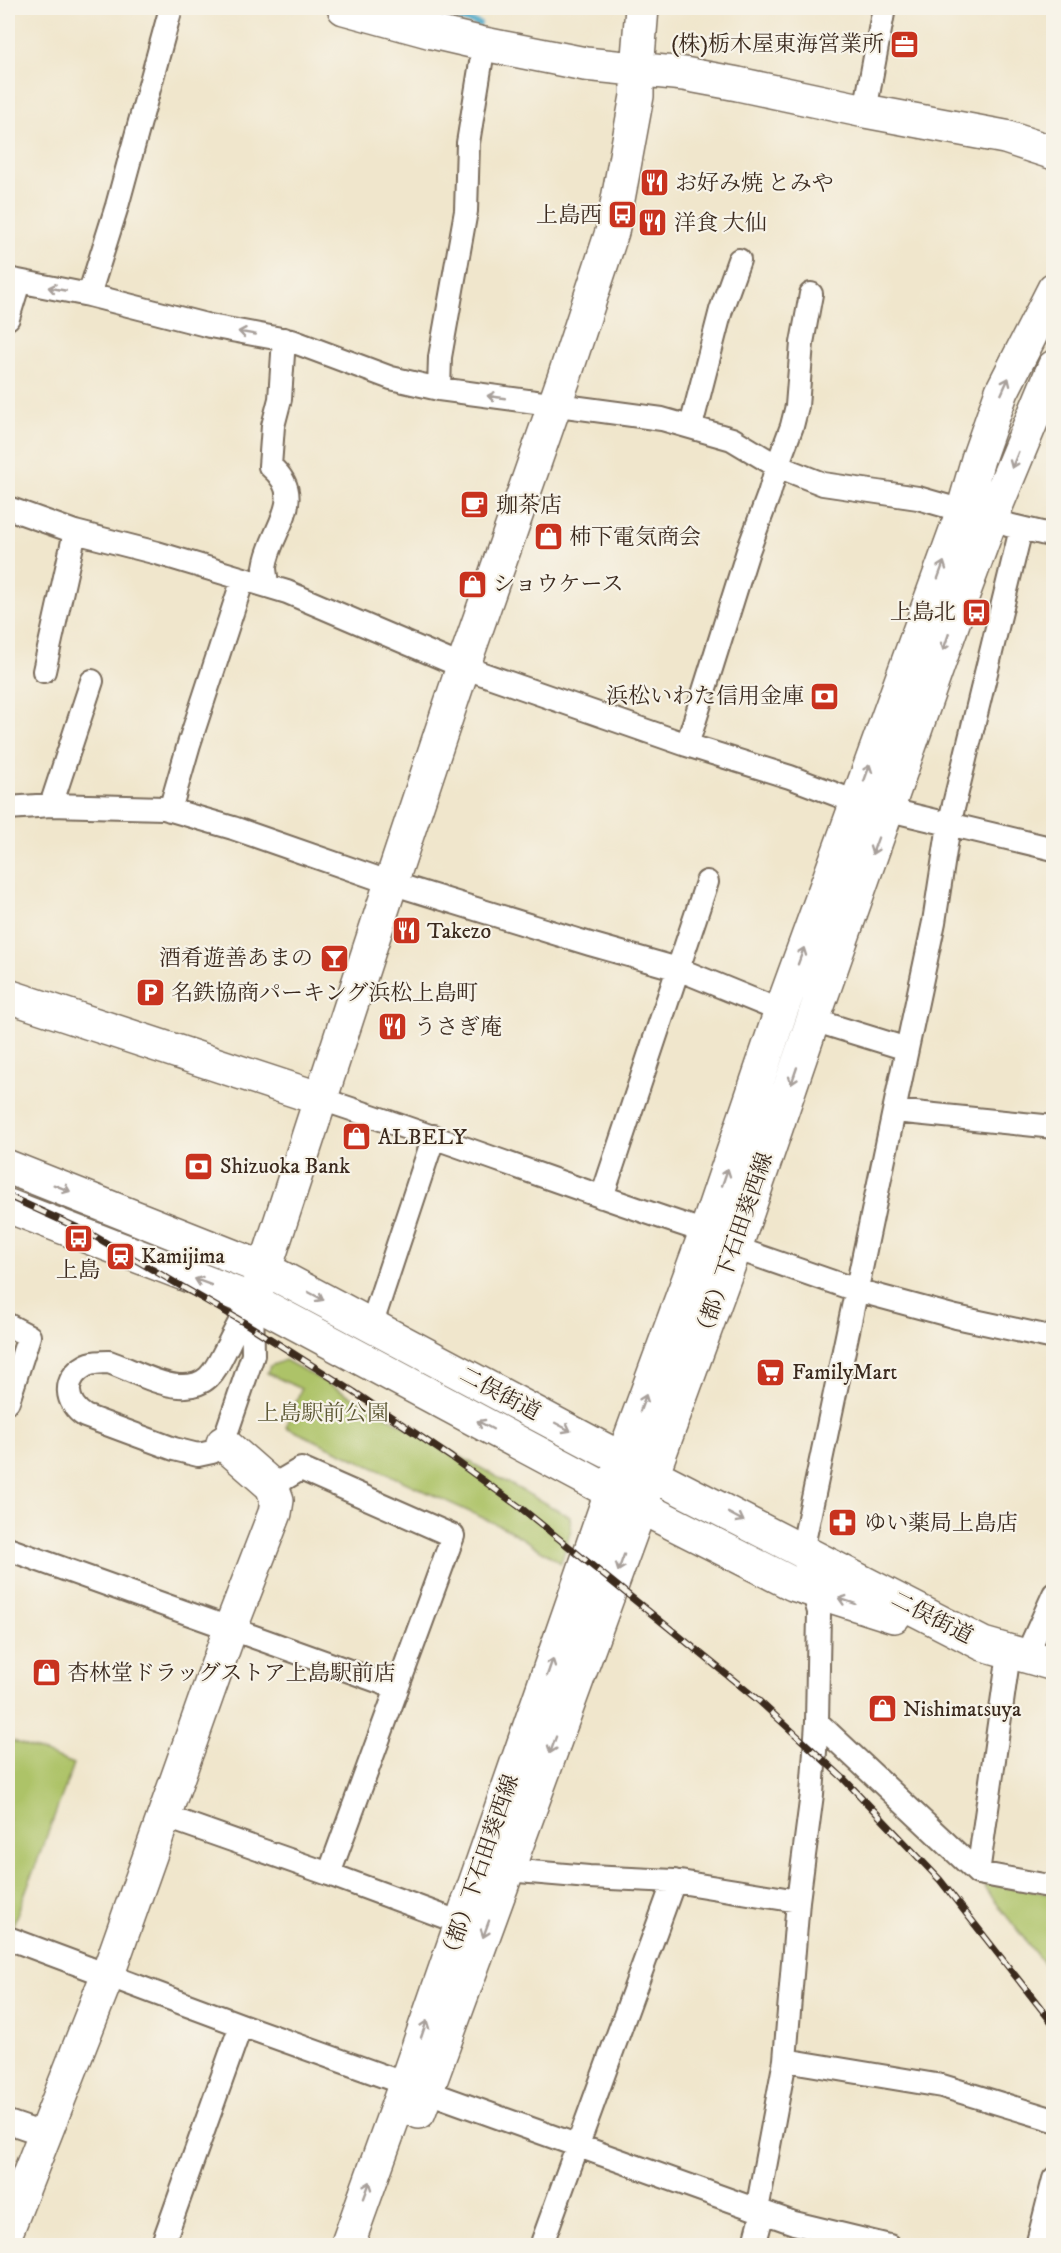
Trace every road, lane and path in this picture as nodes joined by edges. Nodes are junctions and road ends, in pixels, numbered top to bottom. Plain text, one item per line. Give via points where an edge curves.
1 (171, 8) edge
2 (344, 8) edge
3 (884, 8) edge
4 (648, 10) edge
5 (484, 44) junction
6 (637, 69) junction
7 (865, 111) junction
8 (1053, 153) edge
9 (739, 260) dead end
10 (13, 280) edge
11 (1053, 289) edge
12 (811, 294) dead end
13 (89, 295) junction
14 (8, 318) edge
15 (284, 339) junction
16 (1053, 367) edge
17 (439, 389) junction
18 (554, 406) junction
19 (692, 426) junction
20 (777, 466) junction
21 (8, 508) edge
22 (991, 520) junction
23 (75, 532) junction
24 (1053, 536) edge
25 (243, 579) junction
26 (267, 586) junction
27 (463, 667) junction
28 (44, 671) dead end
29 (92, 681) dead end
30 (687, 746) junction
31 (856, 802) junction
32 (51, 806) junction
33 (8, 808) edge
34 (170, 810) junction
35 (887, 811) junction
36 (949, 825) junction
37 (1053, 849) edge
38 (707, 882) dead end
39 (391, 883) junction
40 (678, 969) junction
41 (8, 996) edge
42 (781, 1011) junction
43 (813, 1020) junction
44 (907, 1049) junction
45 (321, 1099) junction
46 (895, 1111) junction
47 (1053, 1127) edge
48 (434, 1136) junction
49 (8, 1167) edge
50 (602, 1197) junction
51 (8, 1206) edge
52 (706, 1232) junction
53 (735, 1248) junction
54 (265, 1269) junction
55 (856, 1290) junction
56 (252, 1300) junction
57 (8, 1325) edge
58 (371, 1326) junction
59 (1053, 1338) edge
60 (8, 1401) edge
61 (223, 1443) junction
62 (623, 1458) junction
63 (654, 1474) junction
64 (272, 1486) junction
65 (611, 1492) junction
66 (641, 1508) junction
67 (8, 1549) edge
68 (802, 1551) junction
69 (813, 1590) junction
70 (1053, 1594) edge
71 (231, 1627) junction
72 (1018, 1654) edge
73 (398, 1688) junction
74 (816, 1722) junction
75 (164, 1816) junction
76 (507, 1870) junction
77 (978, 1873) junction
78 (329, 1874) junction
79 (674, 1881) junction
80 (1053, 1887) edge
81 (798, 1901) junction
82 (461, 1923) junction
83 (8, 1938) edge
84 (108, 1974) junction
85 (241, 2025) junction
86 (785, 2060) junction
87 (416, 2089) junction
88 (1053, 2120) edge
89 (8, 2122) edge
90 (44, 2134) junction
91 (577, 2146) junction
92 (1053, 2179) edge
93 (760, 2211) junction
94 (8, 2228) edge
95 (162, 2246) edge
96 (347, 2246) edge
97 (369, 2246) edge
98 (541, 2246) edge
99 (754, 2246) edge
100 (889, 2246) edge
101 (1037, 2246) edge

1 - 13 street
2 - 5 street
3 - 7 street
4 - 6 street
5 - 6 street via 585,64
5 - 17 street via 468,143 465,220 440,357
6 - 7 street via 717,80
6 - 18 street via 635,107 612,232
7 - 8 street via 1005,137
9 - 19 street via 721,310
13 -> 10 street
10 - 14 street
22 -> 11 street via 978,459 1002,391
12 - 20 street via 797,406
15 -> 13 street via 210,326
15 - 17 street via 391,378
15 - 26 street via 270,466 287,486 288,503 265,568
16 -> 22 street
18 -> 17 street
18 - 19 street
18 - 27 street
19 - 20 street via 732,439
20 - 22 street via 823,484 918,498
20 - 30 street
21 - 23 street
22 - 24 street
31 -> 22 street, （都）下石田葵西線
22 -> 35 street, （都）下石田葵西線
22 - 36 street
23 - 25 street
23 - 28 street
25 - 26 street
25 - 34 street
26 - 27 street
27 - 30 street
27 - 39 street
29 - 32 street
30 - 31 street
31 - 35 street
42 -> 31 street, （都）下石田葵西線
32 - 33 street
32 - 34 street
34 - 39 street
35 - 36 street
35 -> 43 street, （都）下石田葵西線
36 - 37 street
36 - 44 street via 934,922
38 - 40 street
39 - 40 street
39 - 45 street
40 - 42 street
40 - 50 street
41 - 45 street
52 -> 42 street, （都）下石田葵西線
43 - 44 street
43 -> 53 street, （都）下石田葵西線
44 - 46 street
45 - 48 street
45 - 54 street
46 - 47 street
46 - 55 street
48 - 50 street
48 - 58 street
49 -> 54 street, 二俣街道
50 - 52 street
56 -> 51 street, 二俣街道
62 -> 52 street, （都）下石田葵西線
53 - 55 street
53 - 63 street, （都）下石田葵西線
54 - 56 street
54 -> 58 street, 二俣街道
55 - 59 street
55 - 68 street
56 - 61 street via 253,1355
56 - 61 street via 220,1364 202,1382 178,1386 109,1362 98,1362 85,1366 68,1389 71,1404 85,1416 174,1449 198,1455 213,1452
65 -> 56 street, 二俣街道
57 - 60 street via 29,1336
58 -> 62 street, 二俣街道
61 - 64 street
62 - 63 street, 二俣街道
62 - 65 street, （都）下石田葵西線
63 - 66 street, （都）下石田葵西線
63 -> 68 street, 二俣街道
64 - 71 street via 277,1500 275,1513
64 - 73 street via 301,1469 453,1536
65 - 66 street, 二俣街道
82 -> 65 street, （都）下石田葵西線
66 - 69 street, 二俣街道 via 793,1584
66 -> 76 street, （都）下石田葵西線
67 - 71 street
68 - 69 street
68 - 72 street, 二俣街道
72 -> 69 street, 二俣街道
69 - 74 street via 819,1612
70 - 72 street
71 - 73 street
71 - 75 street
72 - 77 street
73 - 78 street
74 - 77 street
74 - 81 street via 812,1794
75 - 78 street
75 - 84 street
76 - 79 street
76 -> 87 street, （都）下石田葵西線
77 - 80 street
78 - 82 street
79 - 81 street
79 - 91 street
81 - 86 street
87 -> 82 street, （都）下石田葵西線
83 - 84 street
84 - 85 street
84 - 90 street
85 - 87 street
85 - 95 street
86 - 88 street via 942,2086
86 - 93 street
87 - 91 street
96 -> 87 street, （都）下石田葵西線
87 - 97 street, （都）下石田葵西線
89 - 90 street
90 - 94 street
91 - 93 street
91 - 98 street
92 - 101 street
93 - 99 street
93 - 100 street

